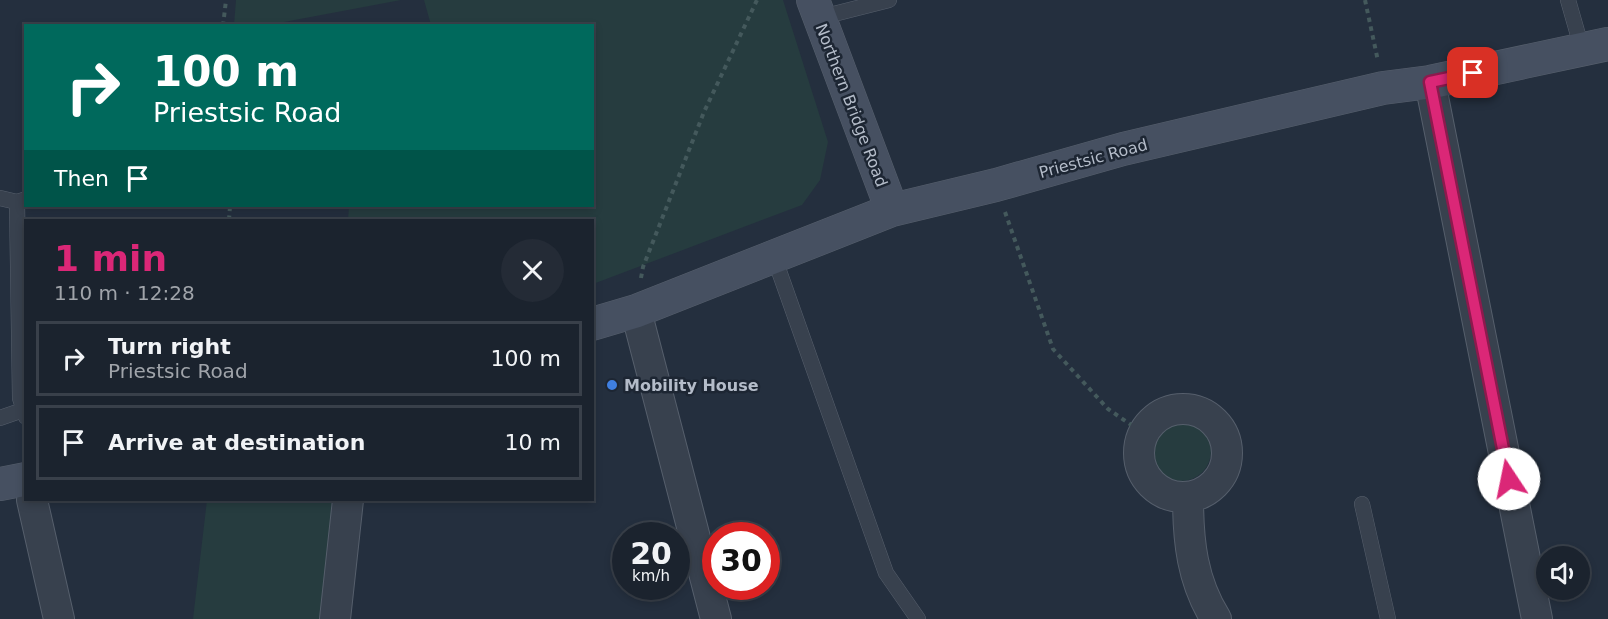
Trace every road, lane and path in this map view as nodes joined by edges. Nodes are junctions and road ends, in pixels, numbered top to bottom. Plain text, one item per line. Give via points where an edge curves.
1 (226, 0) edge
2 (757, 0) edge
3 (889, 0) edge
4 (1365, 0) edge
5 (1568, 0) edge
6 (816, 9) edge
7 (224, 24) edge
8 (1595, 47) edge
9 (1430, 82) junction
10 (1383, 88) junction
11 (996, 185) junction
12 (0, 198) edge
13 (21, 201) edge
14 (892, 210) junction
15 (774, 257) junction
16 (636, 311) junction
17 (594, 323) edge
18 (24, 414) edge
19 (0, 418) edge
20 (1143, 434) junction
21 (24, 479) edge
22 (0, 484) edge
23 (1188, 497) junction
24 (32, 501) edge
25 (348, 501) edge
26 (1362, 504) dead end
27 (59, 619) edge
28 (334, 619) edge
29 (716, 619) edge
30 (918, 619) edge
31 (1216, 619) edge
32 (1388, 619) edge
33 (1537, 619) edge

1 - 7 path
2 - 16 path via 704,112 643,267
3 - 6 lane
4 - 10 path
5 - 8 lane
6 - 14 main road, Northern Bridge Road
8 - 9 main road, Priestsic Road
9 - 10 main road, Priestsic Road
9 - 33 street
10 - 11 main road, Priestsic Road via 1123,149
11 - 14 main road, Priestsic Road
11 - 20 path via 1053,349 1108,409
12 - 13 lane
13 - 18 lane via 20,398
14 - 15 main road, Priestsic Road
15 - 16 main road, Priestsic Road
15 - 30 lane via 885,573
16 - 17 main road, Priestsic Road
16 - 29 street
18 - 19 lane
20 - 23 street via 1139,460 1151,484 1162,492
20 - 23 street via 1164,412 1179,408 1194,409 1220,427 1228,456 1224,471 1209,488
21 - 22 main road
23 - 31 street via 1188,537 1194,573
24 - 27 street
25 - 28 street
26 - 32 lane

